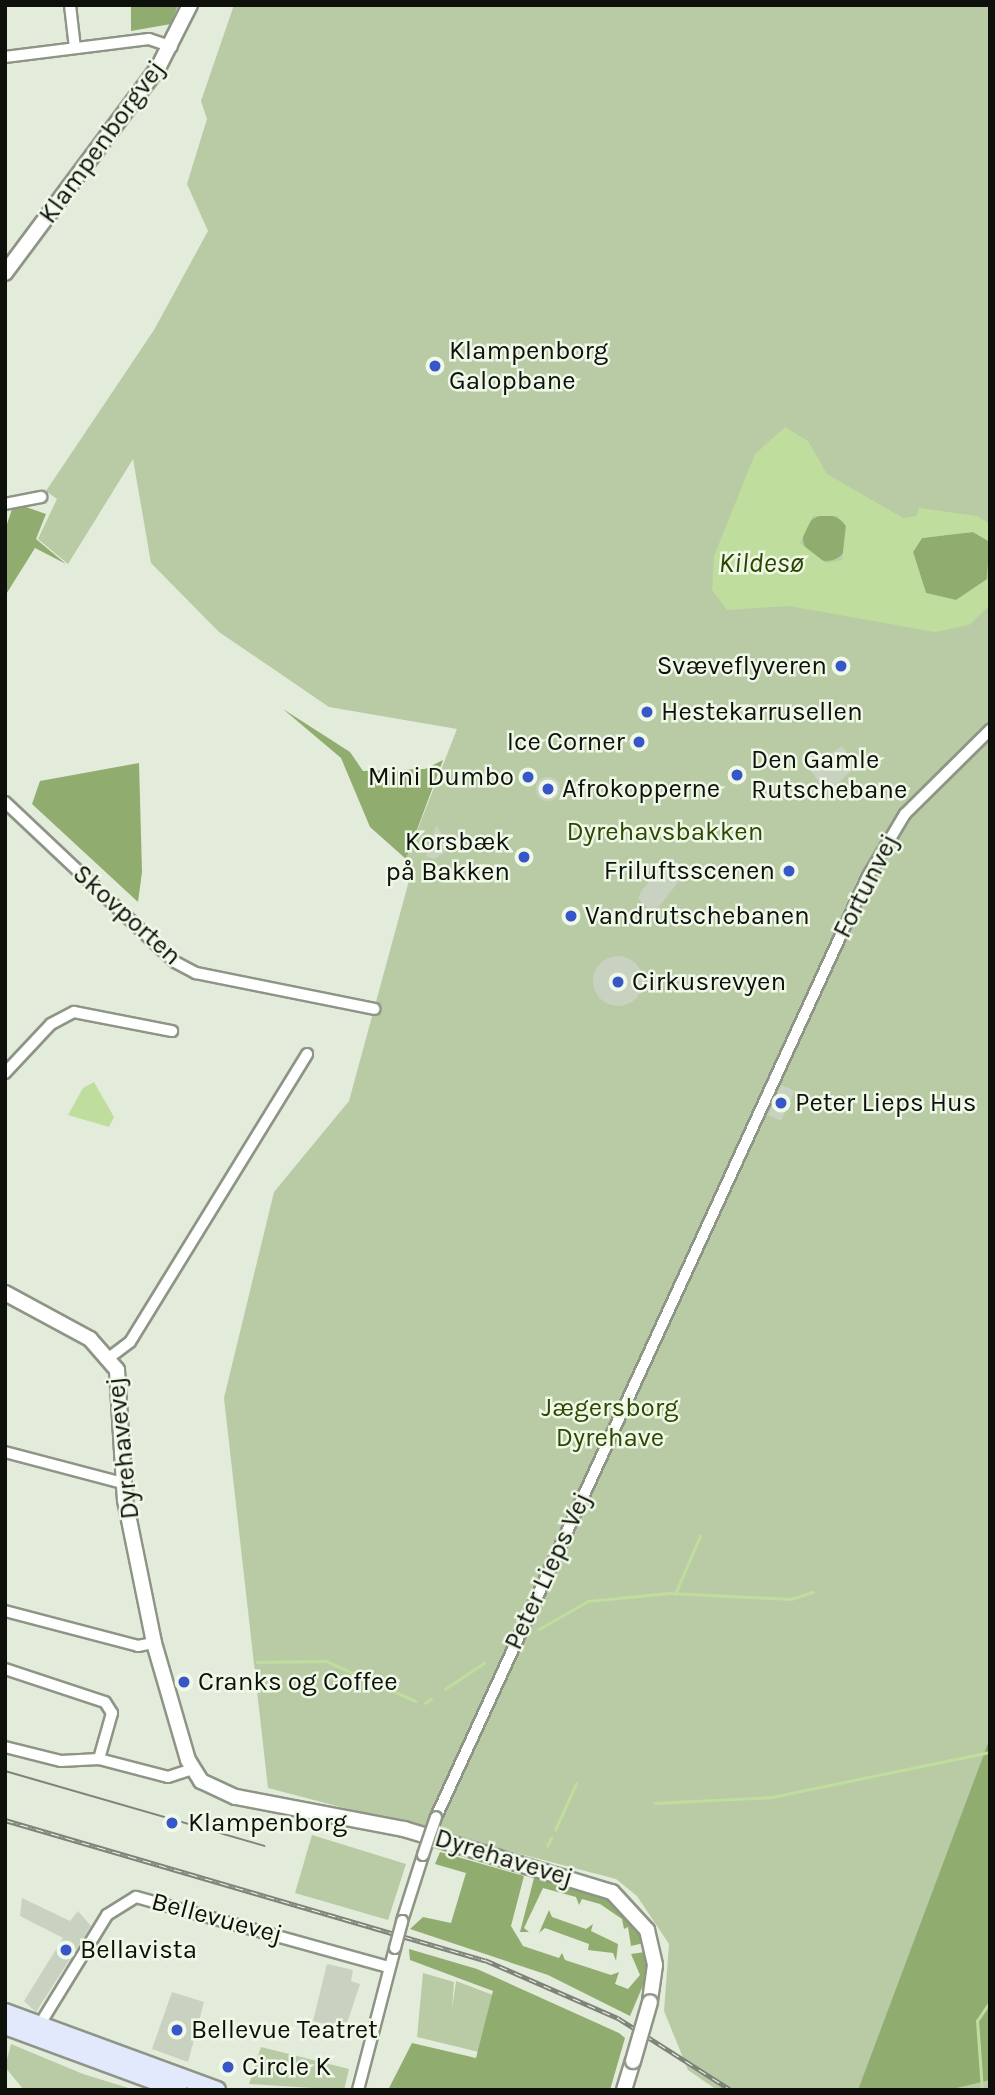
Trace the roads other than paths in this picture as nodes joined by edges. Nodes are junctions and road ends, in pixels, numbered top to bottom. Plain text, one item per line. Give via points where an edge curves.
1 (70, 5) edge
2 (190, 5) edge
3 (172, 47) junction
4 (75, 48) junction
5 (5, 57) edge
6 (5, 273) edge
7 (41, 497) dead end
8 (5, 504) edge
9 (990, 730) edge
10 (5, 802) edge
11 (374, 1009) dead end
12 (172, 1031) dead end
13 (307, 1054) dead end
14 (779, 1067) joint
15 (5, 1073) edge
16 (5, 1293) edge
17 (110, 1357) junction
18 (5, 1452) edge
19 (122, 1483) junction
20 (5, 1611) edge
21 (154, 1643) junction
22 (5, 1670) edge
23 (5, 1747) edge
24 (99, 1759) junction
25 (192, 1769) junction
26 (388, 1967) junction
27 (5, 2012) edge
28 (5, 2026) edge
29 (36, 2031) junction
30 (179, 2090) edge
31 (217, 2090) edge
32 (358, 2090) edge
33 (624, 2090) edge

1 - 4 street
2 - 3 street, Klampenborgvej
3 - 4 street via 149,39
3 - 6 street, Klampenborgvej
4 - 5 street
7 - 8 street
9 - 14 street, Fortunvej via 905,814 884,845
10 - 11 street, Skovporten via 175,962 196,973
12 - 15 street via 74,1012 51,1024
13 - 17 street, Dyrehavevej via 130,1342
14 - 26 street, Peter Lieps Vej, bridge via 436,1816
16 - 17 street
17 - 19 street, Dyrehavevej via 120,1382
18 - 19 street
19 - 21 street, Dyrehavevej
20 - 21 street via 138,1646
21 - 25 street, Dyrehavevej
22 - 24 street via 105,1702 112,1713
23 - 24 street via 61,1761
24 - 25 street via 168,1777
25 - 33 street, Dyrehavevej, bridge via 224,1794 404,1829 612,1892 648,1930 654,1965 650,2002
26 - 29 street, Bellevuevej via 136,1897 107,1915
26 - 32 street, Peter Lieps Vej
27 - 29 main road
28 - 29 main road
29 - 30 main road
29 - 31 main road

